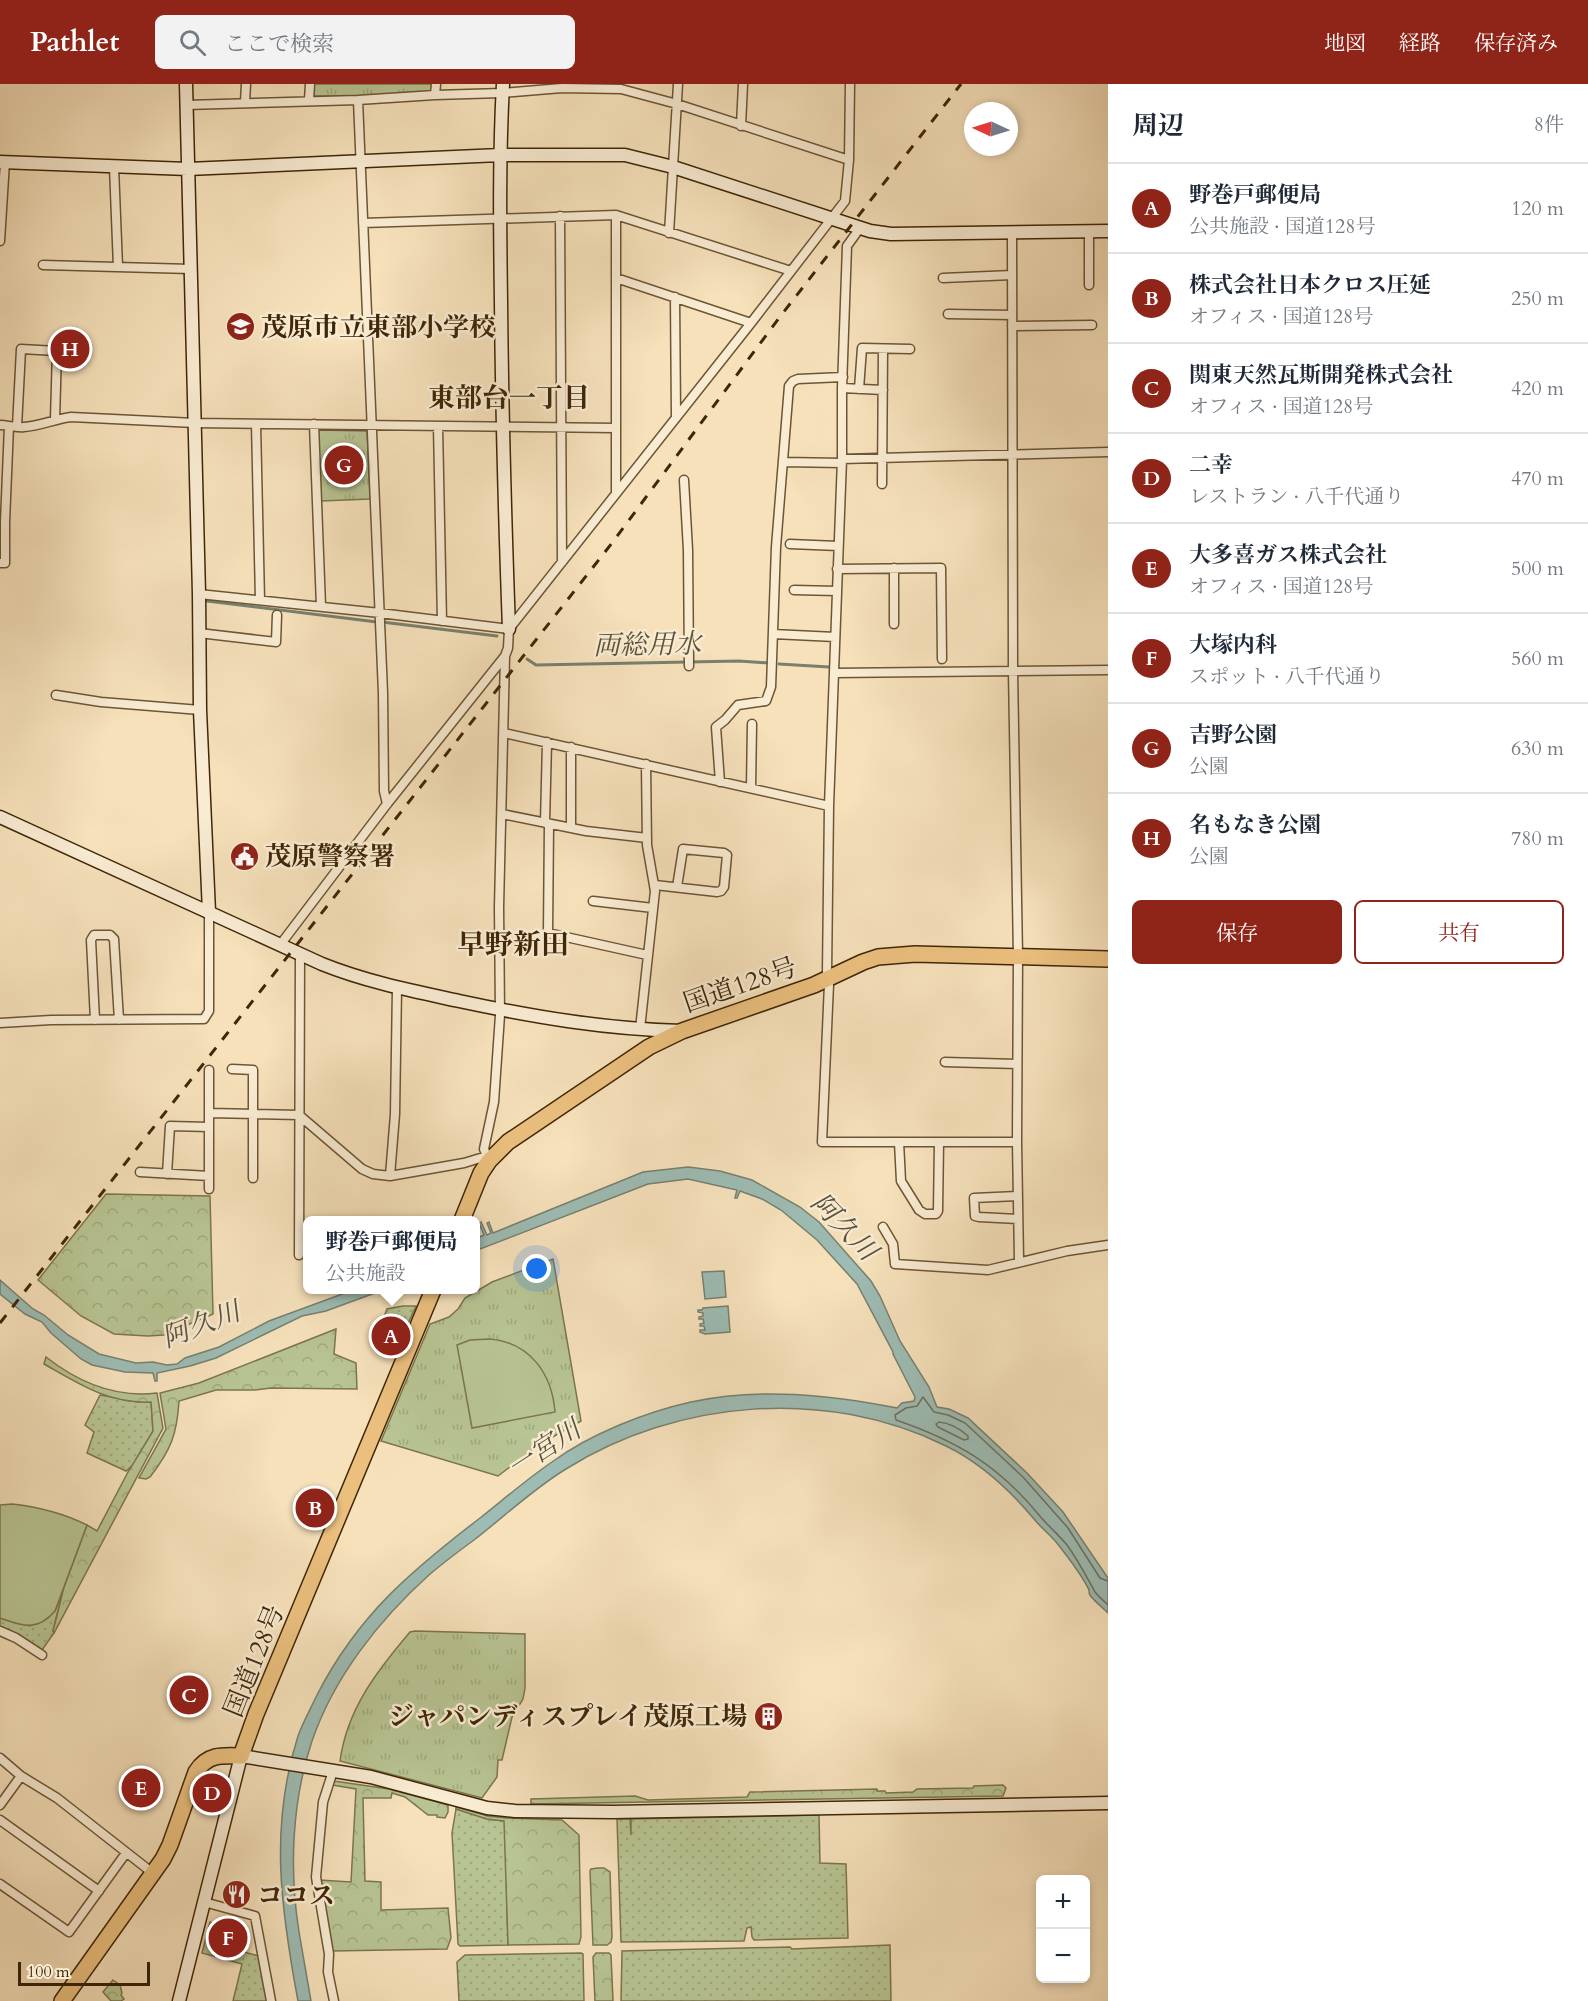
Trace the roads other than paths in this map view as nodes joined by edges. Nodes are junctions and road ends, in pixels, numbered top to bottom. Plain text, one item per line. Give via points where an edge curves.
1 (186, 84) edge
2 (246, 84) edge
3 (310, 84) edge
4 (436, 84) edge
5 (678, 84) edge
6 (743, 84) edge
7 (850, 84) edge
8 (562, 86) edge
9 (621, 86) edge
10 (503, 89) edge
11 (435, 94) junction
12 (358, 99) junction
13 (309, 100) junction
14 (245, 102) junction
15 (677, 104) junction
16 (186, 105) junction
17 (741, 126) junction
18 (500, 155) junction
19 (849, 160) junction
20 (360, 161) junction
21 (2, 162) edge
22 (114, 167) junction
23 (673, 167) junction
24 (188, 169) junction
25 (616, 215) junction
26 (560, 216) junction
27 (500, 219) junction
28 (833, 219) junction
29 (363, 223) junction
30 (860, 228) junction
31 (1089, 231) junction
32 (1108, 231) edge
33 (1012, 232) junction
34 (669, 233) junction
35 (0, 241) edge
36 (43, 265) dead end
37 (118, 267) junction
38 (191, 270) junction
39 (791, 271) junction
40 (1012, 275) junction
41 (616, 278) junction
42 (943, 278) dead end
43 (1089, 285) dead end
44 (675, 297) junction
45 (948, 314) dead end
46 (1012, 315) junction
47 (751, 323) junction
48 (1092, 325) dead end
49 (1012, 326) junction
50 (883, 349) junction
51 (910, 349) dead end
52 (843, 377) junction
53 (842, 388) junction
54 (859, 389) junction
55 (883, 390) junction
56 (676, 417) junction
57 (55, 419) junction
58 (195, 423) junction
59 (256, 424) junction
60 (314, 424) junction
61 (372, 425) junction
62 (9, 426) edge
63 (438, 426) junction
64 (502, 426) junction
65 (561, 427) junction
66 (616, 428) junction
67 (1108, 452) edge
68 (1014, 453) junction
69 (882, 457) junction
70 (842, 461) junction
71 (784, 462) junction
72 (684, 480) dead end
73 (882, 484) dead end
74 (616, 493) junction
75 (2, 522) edge
76 (790, 544) dead end
77 (838, 546) junction
78 (562, 562) junction
79 (0, 563) edge
80 (837, 568) junction
81 (894, 568) junction
82 (794, 590) dead end
83 (837, 591) junction
84 (199, 594) junction
85 (260, 600) junction
86 (321, 606) junction
87 (380, 612) junction
88 (277, 615) dead end
89 (442, 621) junction
90 (894, 624) dead end
91 (508, 629) junction
92 (199, 633) junction
93 (773, 634) junction
94 (835, 637) junction
95 (505, 656) junction
96 (942, 659) dead end
97 (689, 663) dead end
98 (1108, 670) edge
99 (1013, 671) junction
100 (834, 673) junction
101 (57, 695) dead end
102 (200, 710) junction
103 (752, 724) dead end
104 (504, 733) junction
105 (547, 742) junction
106 (572, 747) junction
107 (646, 764) junction
108 (720, 782) junction
109 (751, 788) junction
110 (387, 804) junction
111 (829, 806) junction
112 (502, 814) junction
113 (0, 817) edge
114 (547, 824) junction
115 (570, 828) junction
116 (647, 838) junction
117 (655, 885) junction
118 (677, 887) junction
119 (593, 901) dead end
120 (653, 908) junction
121 (209, 912) junction
122 (280, 945) junction
123 (300, 954) junction
124 (647, 955) junction
125 (1018, 956) junction
126 (1108, 959) edge
127 (828, 978) junction
128 (397, 988) junction
129 (500, 1010) junction
130 (94, 1020) junction
131 (118, 1020) junction
132 (0, 1023) edge
133 (640, 1029) junction
134 (682, 1031) junction
135 (945, 1062) dead end
136 (1017, 1064) junction
137 (232, 1069) dead end
138 (209, 1070) dead end
139 (209, 1113) junction
140 (254, 1114) junction
141 (299, 1115) junction
142 (209, 1127) junction
143 (899, 1142) junction
144 (939, 1142) junction
145 (1017, 1142) junction
146 (488, 1159) junction
147 (140, 1172) dead end
148 (167, 1174) junction
149 (210, 1176) junction
150 (390, 1176) junction
151 (253, 1178) dead end
152 (209, 1189) dead end
153 (1017, 1196) junction
154 (464, 1216) edge
155 (1018, 1219) junction
156 (883, 1227) dead end
157 (1108, 1245) edge
158 (299, 1255) dead end
159 (1019, 1261) junction
160 (431, 1294) edge
161 (0, 1630) edge
162 (42, 1655) dead end
163 (242, 1756) junction
164 (0, 1758) edge
165 (331, 1770) junction
166 (21, 1776) junction
167 (1108, 1803) edge
168 (0, 1805) edge
169 (0, 1820) edge
170 (126, 1853) junction
171 (154, 1874) junction
172 (0, 1884) edge
173 (99, 1891) junction
174 (204, 1902) junction
175 (62, 2001) edge
176 (178, 2001) edge
177 (270, 2001) edge
178 (333, 2001) edge

1 - 16 street
2 - 14 street
3 - 13 street
4 - 11 street
5 - 15 street
6 - 17 street
7 - 19 street
8 - 9 street
8 - 10 street
9 - 15 street
10 - 11 street
10 - 18 street
11 - 12 street
12 - 13 street
12 - 20 street
13 - 14 street
14 - 16 street
15 - 17 street
15 - 23 street
16 - 24 street
17 - 19 street
18 - 20 street
18 - 23 street via 625,155
18 - 27 street
19 - 28 street via 845,201
20 - 24 street
20 - 29 street
21 - 22 street
21 - 35 street
22 - 24 street
22 - 37 street
23 - 28 street
23 - 34 street
24 - 38 street
25 - 26 street
25 - 34 street
25 - 41 street
26 - 27 street
26 - 65 street
27 - 29 street
27 - 64 street
28 - 30 street
28 - 39 street
29 - 61 street
30 - 33 street via 891,234
30 - 52 street via 847,246
31 - 32 street
31 - 33 street
31 - 43 street
33 - 40 street
34 - 39 street
36 - 37 street
37 - 38 street
38 - 58 street
39 - 47 street
40 - 42 street
40 - 46 street
41 - 44 street
41 - 66 street
44 - 47 street
44 - 56 street
45 - 46 street
46 - 49 street
47 - 56 street
48 - 49 street
49 - 68 street
50 - 51 street
50 - 54 street via 862,348
50 - 55 street
52 - 53 street
52 - 71 street via 798,380 789,386
53 - 54 street
53 - 70 street
54 - 55 street
55 - 69 street
56 - 74 street
57 - 58 street
57 - 62 street
57 - 62 street via 57,351 21,349
58 - 59 street
58 - 84 street
59 - 60 street
59 - 85 street
60 - 61 street
60 - 86 street
61 - 63 street
61 - 87 street
62 - 75 street
63 - 64 street
63 - 89 street
64 - 65 street
64 - 91 street
65 - 66 street
65 - 78 street
66 - 74 street
67 - 68 street
68 - 69 street
68 - 99 street
69 - 70 street
69 - 73 street
70 - 71 street
70 - 77 street
71 - 93 street
72 - 97 street
74 - 78 street
75 - 79 street via 5,563
76 - 77 street
77 - 80 street
78 - 91 street
80 - 81 street
80 - 83 street
81 - 90 street
81 - 96 street via 941,568
82 - 83 street
83 - 94 street
84 - 85 street
84 - 92 street
85 - 86 street
86 - 87 street
87 - 89 street
87 - 110 street
88 - 92 street via 276,642
89 - 91 street
91 - 95 street
92 - 102 street
93 - 94 street
93 - 108 street via 771,687 766,701 738,705 716,727
94 - 100 street
95 - 104 street
95 - 110 street
98 - 99 street
99 - 100 street
99 - 125 street
100 - 111 street
101 - 102 street
102 - 121 street
103 - 109 street
104 - 105 street
104 - 112 street
105 - 106 street
105 - 114 street
106 - 107 street
106 - 115 street
107 - 108 street
107 - 116 street
108 - 109 street
109 - 111 street
110 - 122 street
111 - 127 street
112 - 114 street
112 - 129 street
113 - 121 street
114 - 115 street
114 - 124 street via 548,933
115 - 116 street
116 - 117 street
117 - 118 street
117 - 120 street
118 - 118 street via 721,891 727,855 683,849
119 - 120 street
120 - 124 street
121 - 122 street
121 - 131 street via 207,1016 201,1020
122 - 123 street
123 - 128 street via 346,974
123 - 141 street
124 - 133 street
125 - 126 highway, 国道128号
125 - 127 highway, 国道128号 via 878,957
125 - 136 street
127 - 134 highway, 国道128号
127 - 143 street via 822,1142
128 - 129 street
128 - 150 street
129 - 133 street
129 - 146 street via 494,1102 484,1149
130 - 131 street
130 - 131 street via 94,935 110,935 114,939
130 - 132 street
133 - 134 street
134 - 146 highway, 国道128号 via 649,1047
135 - 136 street
136 - 145 street
137 - 140 street via 253,1070
138 - 139 street
139 - 140 street
139 - 142 street
140 - 141 street
140 - 151 street
141 - 150 street via 362,1169
141 - 158 street
142 - 148 street via 170,1126
142 - 149 street
143 - 144 street
143 - 144 street via 901,1181 919,1210 936,1214
144 - 145 street
145 - 153 street
146 - 150 street
146 - 154 highway, 国道128号
147 - 148 street
148 - 149 street
149 - 152 street
153 - 155 street
153 - 155 street via 974,1198 975,1216 979,1218
155 - 159 street
156 - 159 street via 894,1244 894,1269 988,1270
157 - 159 street
160 - 163 highway, 国道128号
161 - 162 street
163 - 165 street
163 - 171 highway, 国道128号 via 217,1756 202,1763 171,1845
163 - 174 street
164 - 166 street
165 - 167 street via 487,1808 526,1812
165 - 178 street via 323,1802 316,1877
166 - 168 street
166 - 170 street via 57,1798
169 - 173 street
170 - 171 street
170 - 173 street
171 - 175 highway, 国道128号
172 - 173 street via 69,1932
174 - 176 street
174 - 177 street via 255,1916

